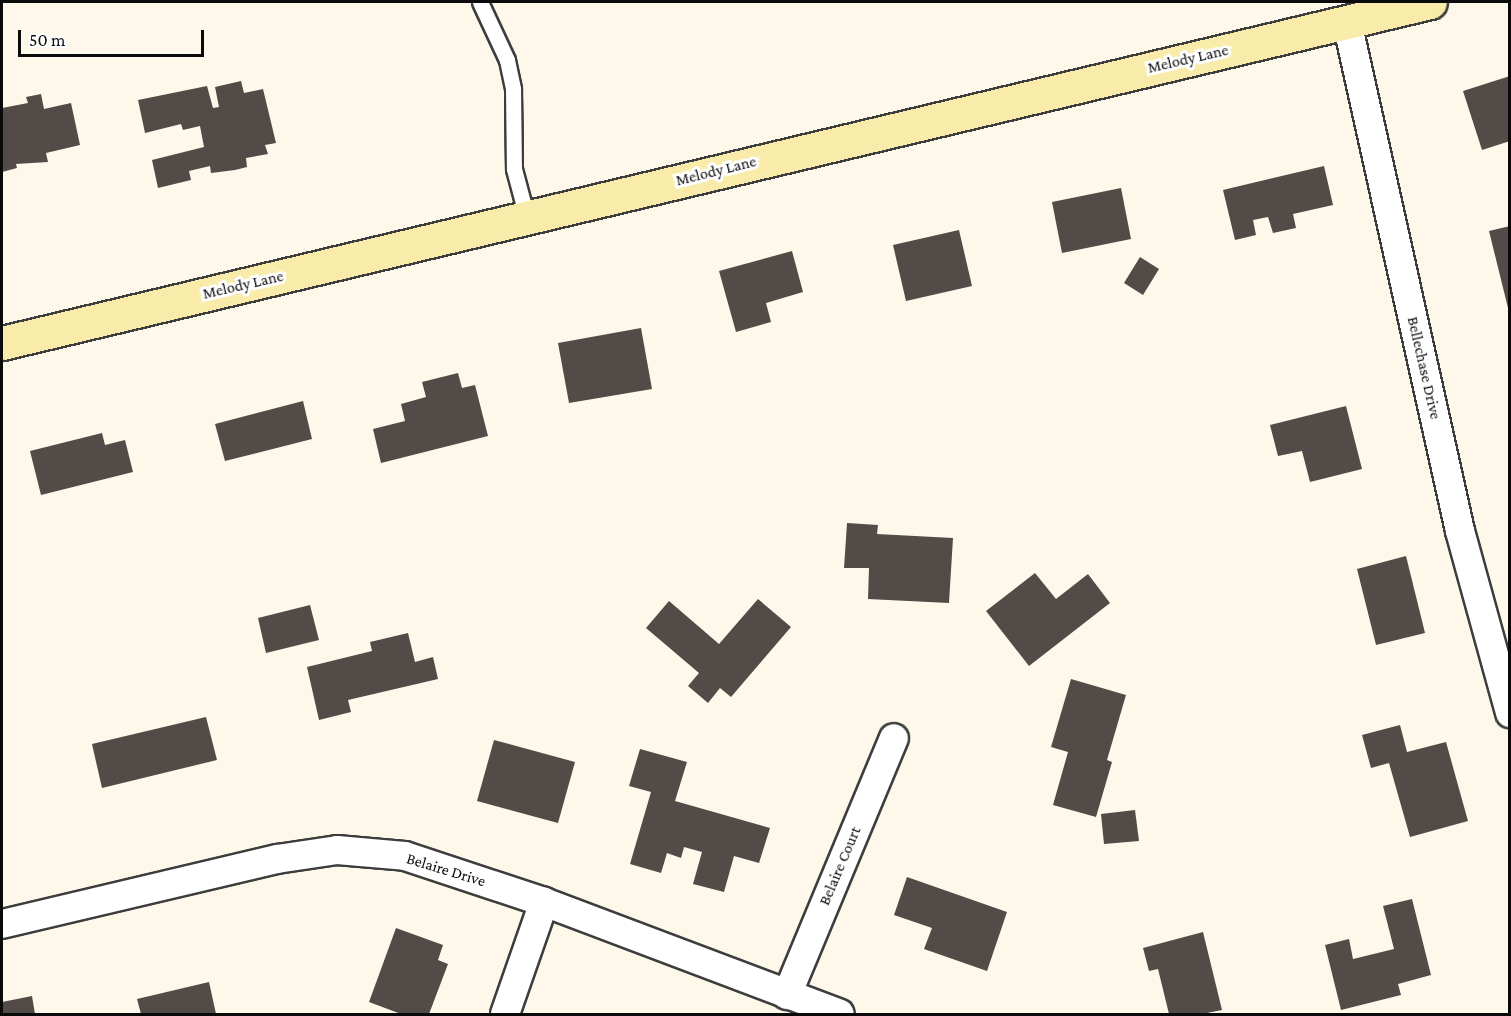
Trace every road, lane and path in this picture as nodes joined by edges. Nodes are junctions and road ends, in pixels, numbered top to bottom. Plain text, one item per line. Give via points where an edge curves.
1 (480, 2) edge
2 (1430, 2) edge
3 (1347, 22) junction
4 (527, 218) junction
5 (2, 343) edge
6 (1509, 712) edge
7 (894, 738) dead end
8 (544, 902) junction
9 (2, 924) edge
10 (787, 994) junction
11 (505, 1014) edge
12 (840, 1014) edge

1 - 4 lane via 507,60 513,89 514,169
2 - 3 street, Melody Lane
3 - 4 street, Melody Lane via 947,114
3 - 6 street, Bellechase Drive via 1460,531
4 - 5 street, Melody Lane
7 - 10 street, Belaire Court
8 - 9 street, Belaire Drive via 405,856 337,850 210,873
8 - 10 street, Belaire Drive
8 - 11 street
10 - 12 street, Belaire Drive

